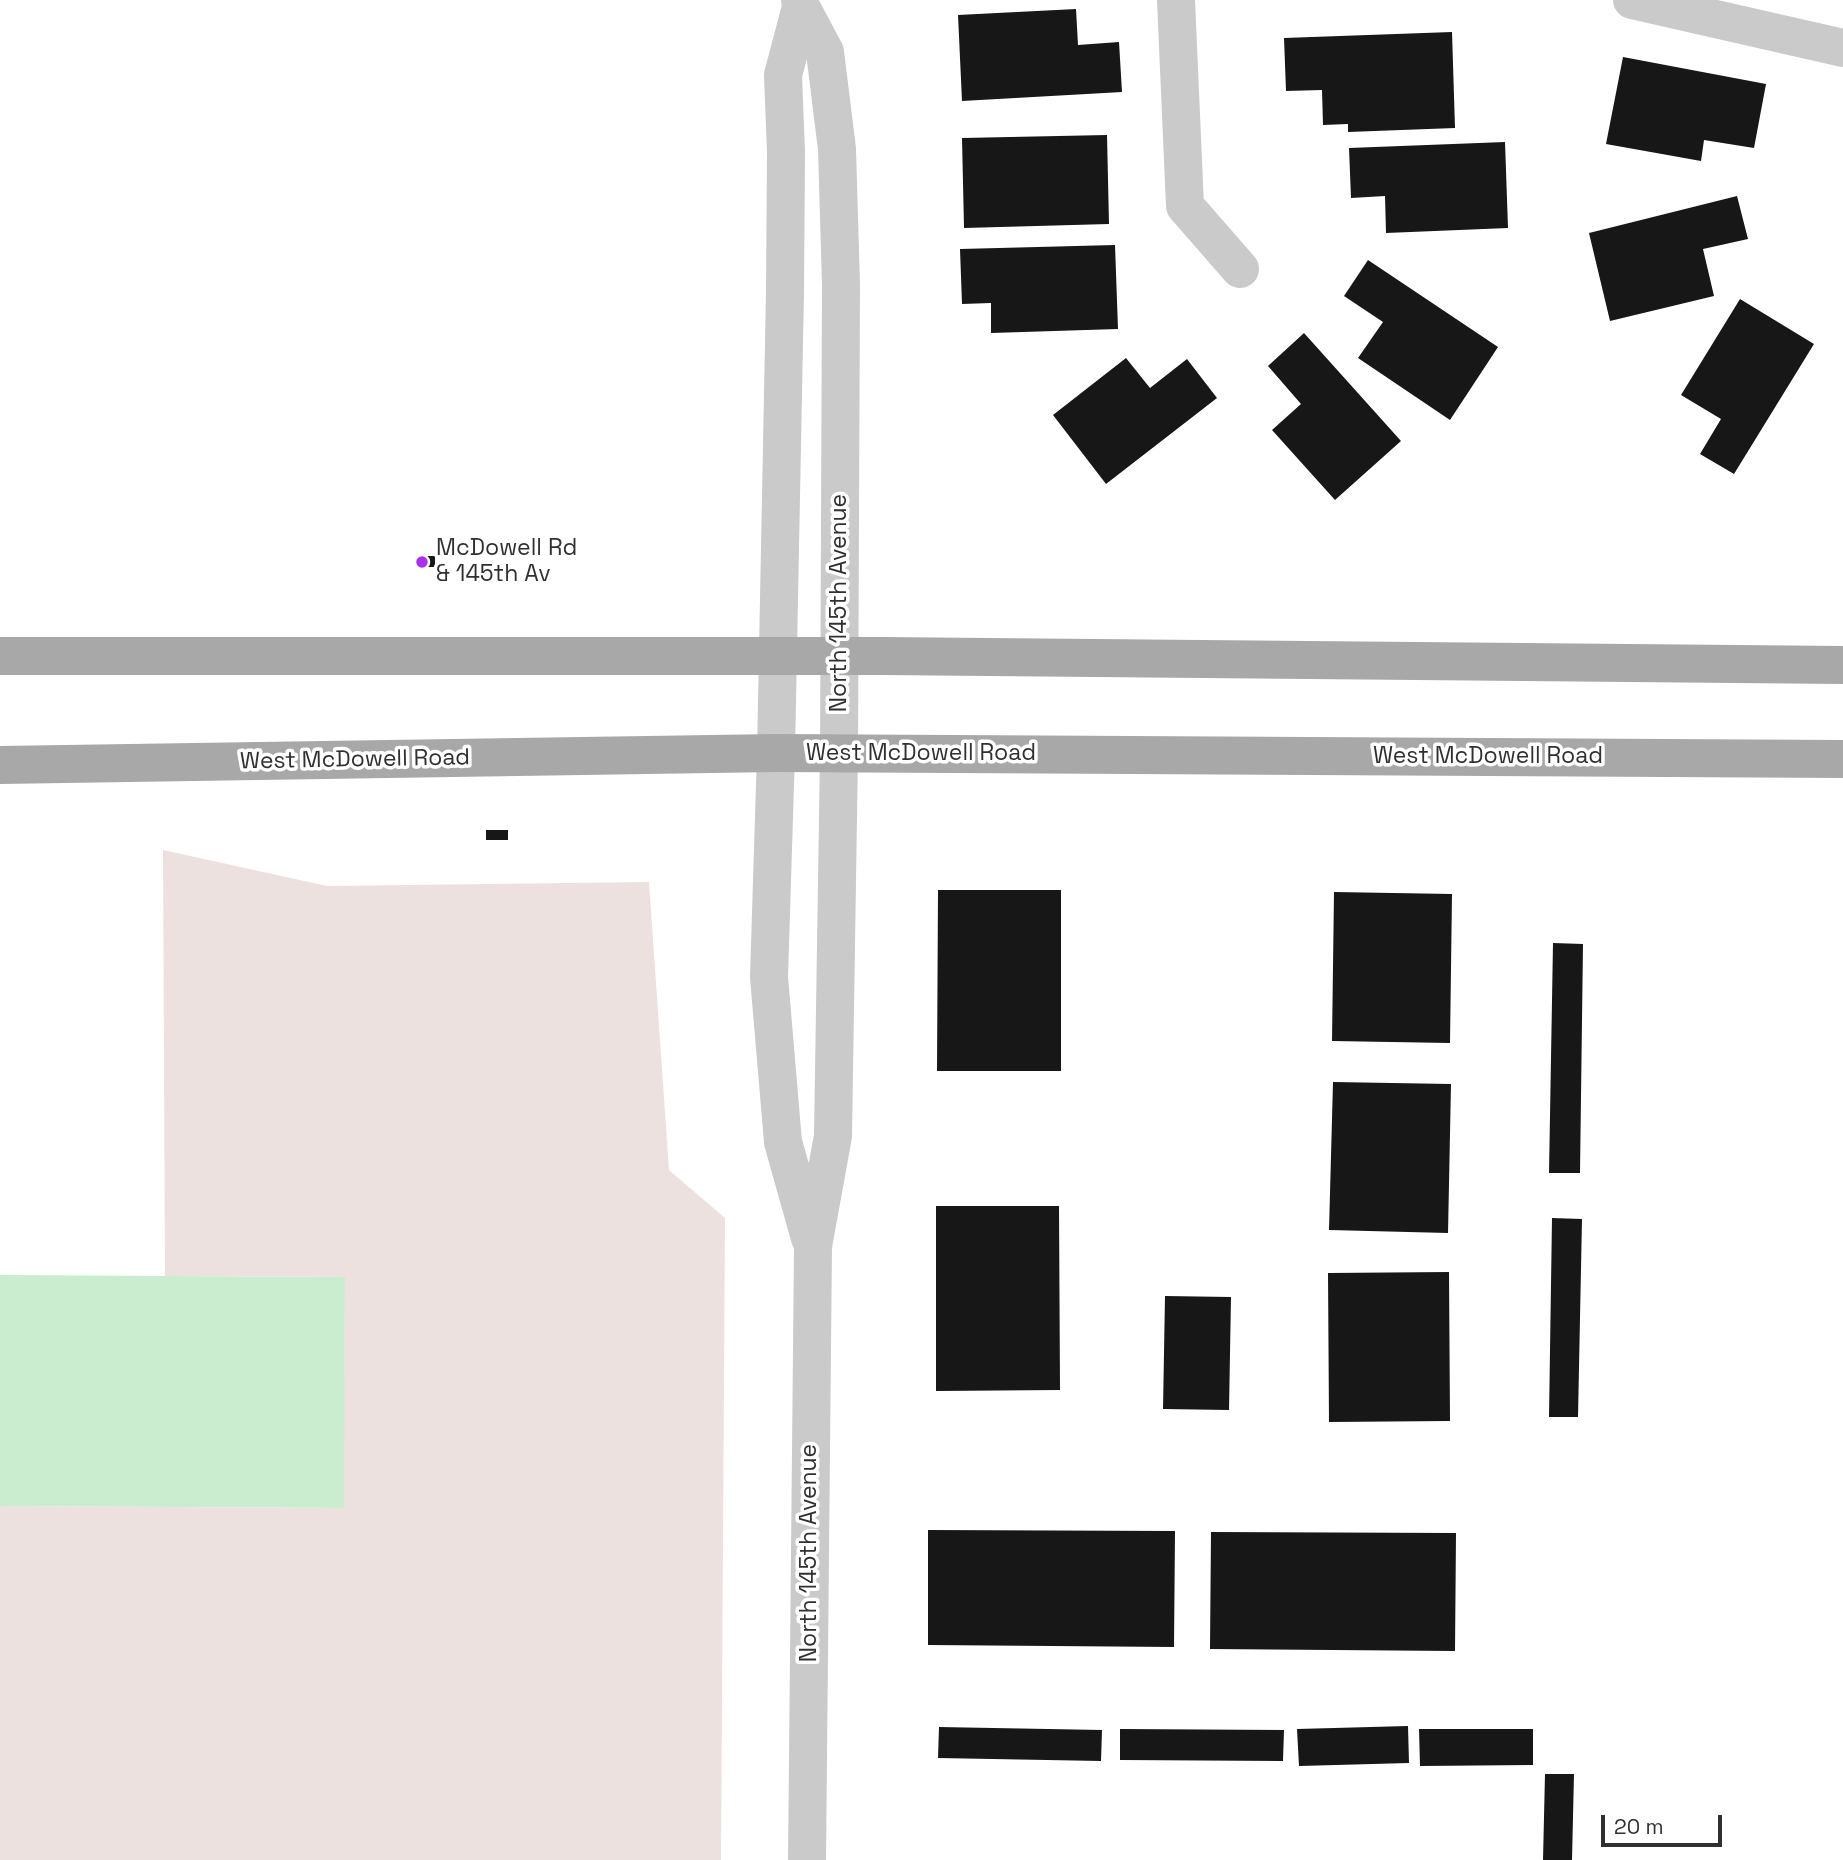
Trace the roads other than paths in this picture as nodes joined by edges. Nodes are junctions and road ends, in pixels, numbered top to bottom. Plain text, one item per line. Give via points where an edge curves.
1 (1176, 0) edge
2 (1632, 0) edge
3 (801, 3) edge
4 (1843, 48) edge
5 (1240, 269) dead end
6 (0, 656) edge
7 (840, 656) junction
8 (778, 657) junction
9 (1843, 665) edge
10 (776, 753) junction
11 (839, 754) junction
12 (1843, 759) edge
13 (0, 765) edge
14 (813, 1247) junction
15 (807, 1860) edge

1 - 5 street via 1185,206
2 - 4 street
3 - 7 street, North 145th Avenue via 825,52 837,149
3 - 8 street, North 145th Avenue via 783,75 786,249
6 - 8 main road
7 - 8 main road
7 - 9 main road
7 - 11 street, North 145th Avenue
8 - 10 street, North 145th Avenue
10 - 11 main road, West McDowell Road
10 - 13 main road, West McDowell Road
10 - 14 street, North 145th Avenue via 769,977 775,1065 783,1142
11 - 12 main road, West McDowell Road
11 - 14 street, North 145th Avenue via 833,1136
14 - 15 street, North 145th Avenue

